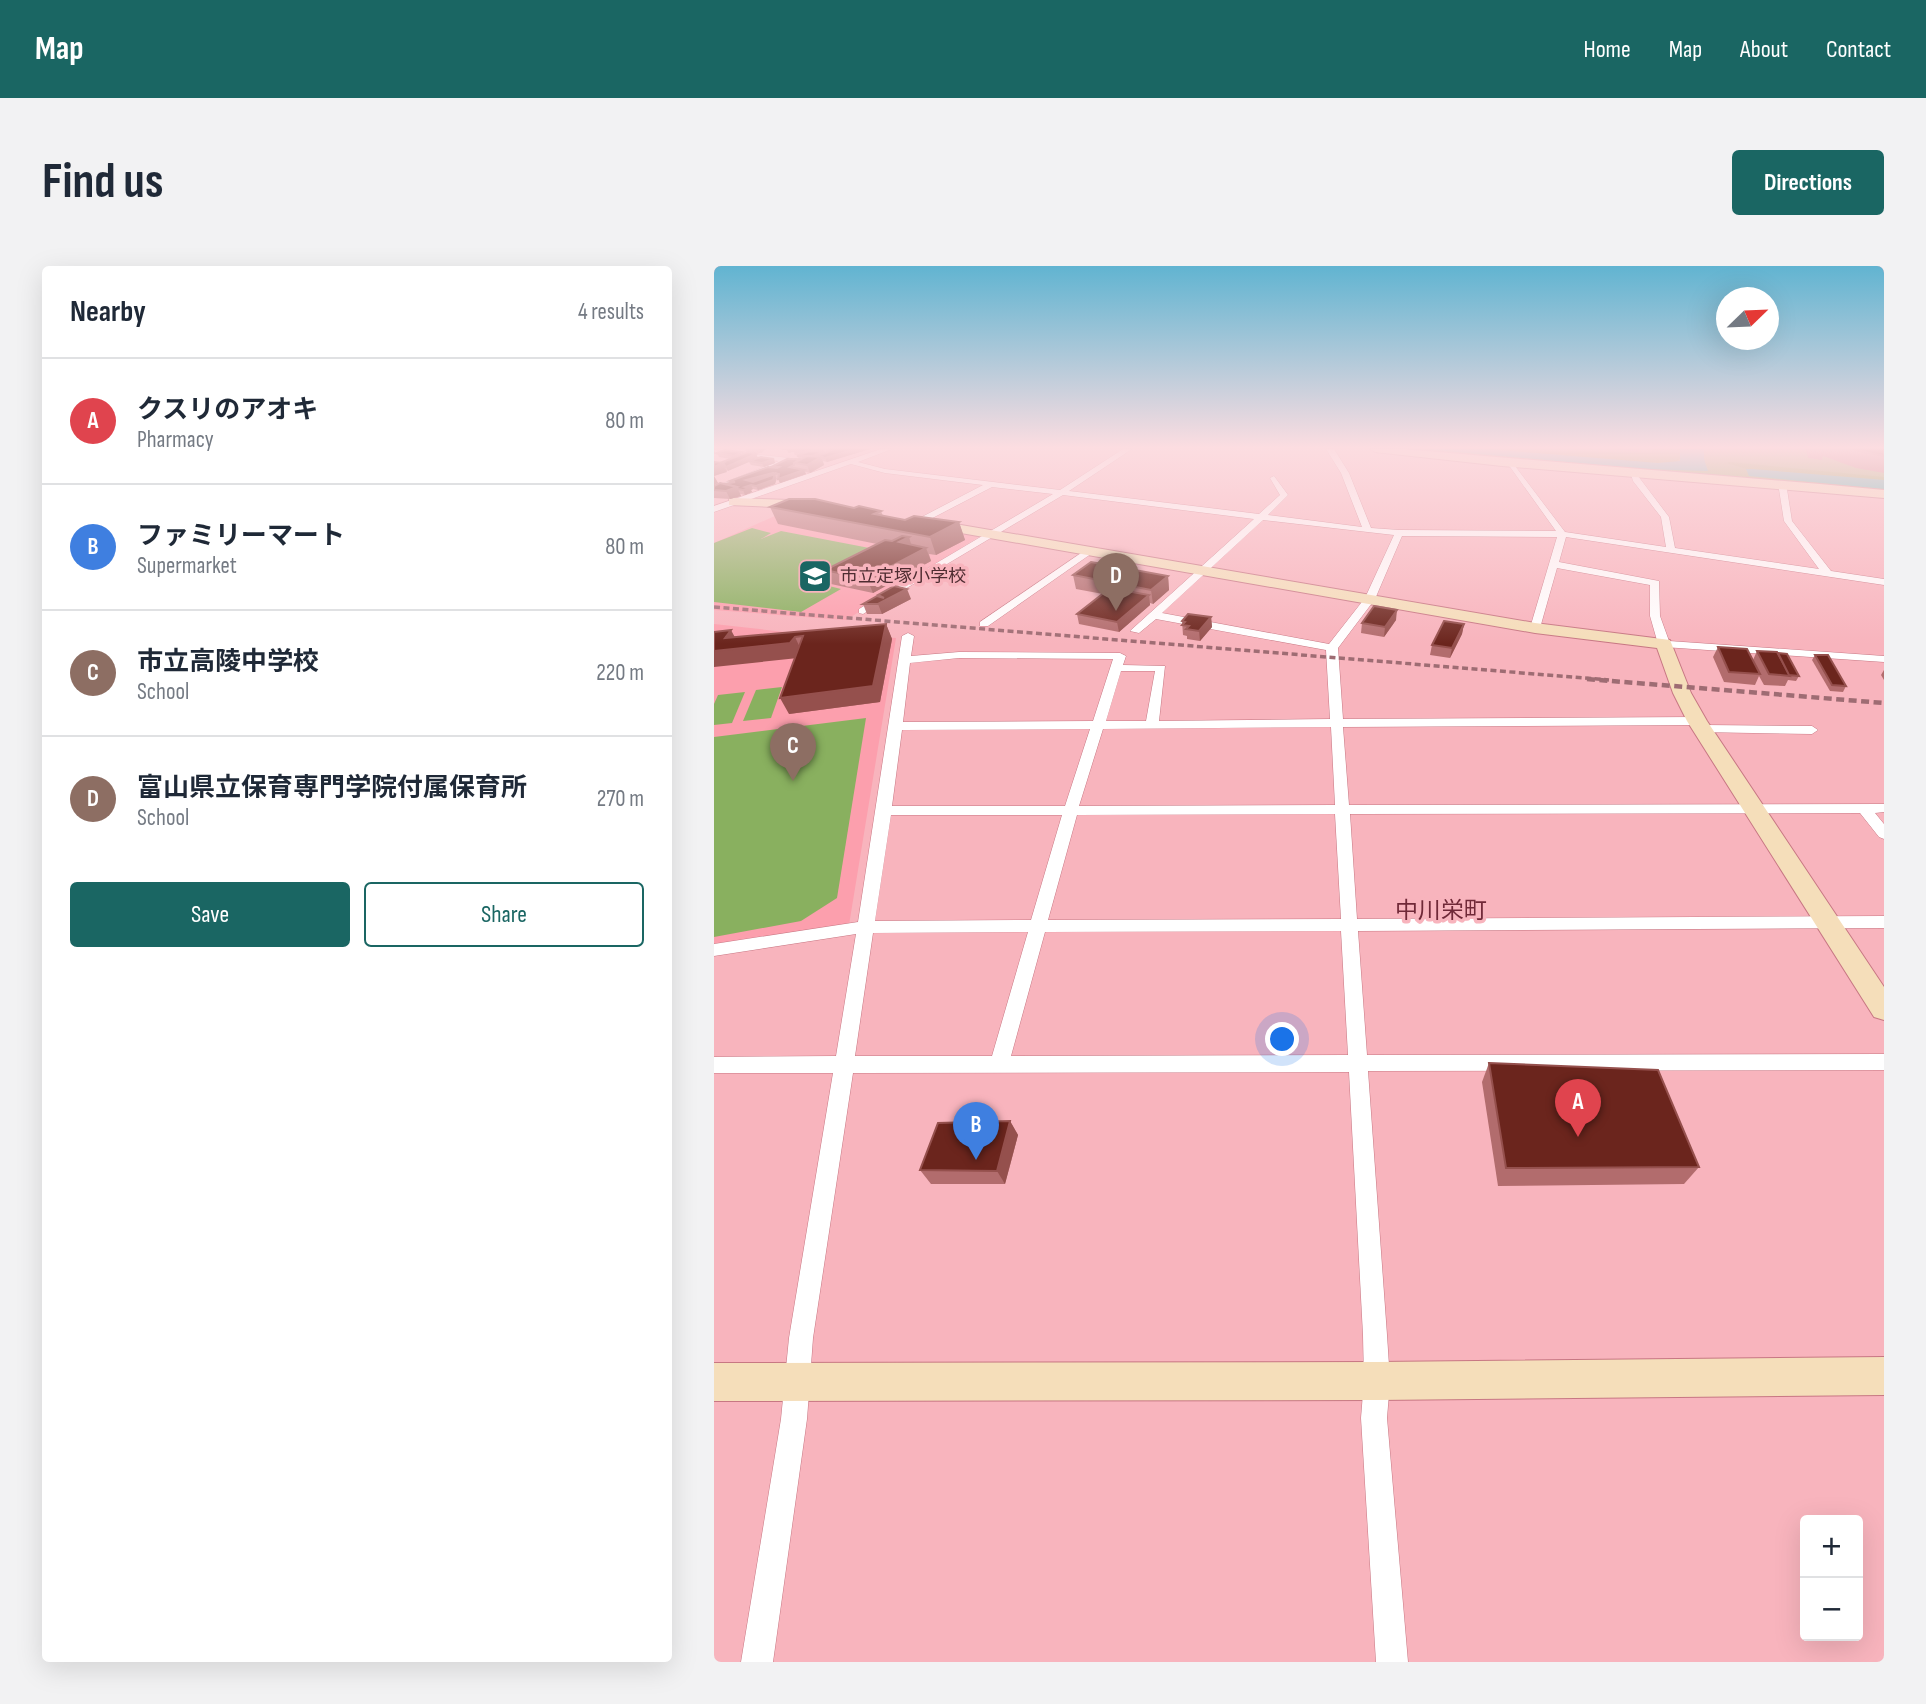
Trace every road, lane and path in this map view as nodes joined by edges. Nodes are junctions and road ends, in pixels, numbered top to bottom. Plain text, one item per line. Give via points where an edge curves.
1 (927, 514) edge
2 (1027, 514) edge
3 (1248, 514) edge
4 (1361, 514) edge
5 (1548, 514) edge
6 (1663, 514) edge
7 (1787, 514) edge
8 (1263, 516) junction
9 (912, 521) joint
10 (1368, 530) junction
11 (1399, 533) junction
12 (1562, 534) junction
13 (993, 535) junction
14 (1090, 551) junction
15 (1671, 551) junction
16 (1553, 564) junction
17 (1204, 571) junction
18 (1826, 573) junction
19 (1884, 582) edge
20 (1370, 599) junction
21 (863, 611) edge
22 (1154, 615) junction
23 (984, 624) dead end
24 (1535, 628) junction
25 (1135, 631) dead end
26 (908, 636) dead end
27 (1664, 644) junction
28 (1332, 648) junction
29 (907, 660) junction
30 (1884, 660) edge
31 (1117, 668) junction
32 (1336, 722) junction
33 (1152, 723) junction
34 (1097, 724) junction
35 (1700, 725) junction
36 (896, 726) junction
37 (1812, 730) dead end
38 (1864, 808) junction
39 (1884, 808) edge
40 (1754, 809) junction
41 (1071, 810) junction
42 (1341, 810) junction
43 (884, 811) junction
44 (1884, 834) edge
45 (1829, 922) junction
46 (1884, 922) edge
47 (1349, 926) junction
48 (864, 927) junction
49 (1038, 927) junction
50 (716, 955) edge
51 (1884, 1009) edge
52 (1884, 1062) edge
53 (1356, 1063) junction
54 (842, 1064) junction
55 (714, 1065) edge
56 (999, 1065) junction
57 (1884, 1376) edge
58 (796, 1380) junction
59 (1377, 1381) junction
60 (714, 1382) edge
61 (757, 1662) edge
62 (1392, 1662) edge

1 - 9 street
2 - 13 street
3 - 8 street
4 - 10 street
5 - 12 street
6 - 15 street
7 - 18 street
8 - 10 street
8 - 17 street
9 - 13 street
10 - 11 street
11 - 12 street
11 - 20 street
12 - 15 street
12 - 16 street
13 - 14 street
13 - 21 street
14 - 17 street
14 - 23 street
15 - 18 street
16 - 24 street
16 - 27 street via 1655,583 1655,617
17 - 20 street
17 - 22 street
18 - 19 street
20 - 24 street
20 - 28 street
22 - 25 street
22 - 28 street
24 - 27 street
26 - 29 street
27 - 30 street
27 - 35 street
28 - 32 street
29 - 31 street via 959,655 1120,656
29 - 36 street
31 - 33 street via 1161,668
31 - 34 street
32 - 33 street
32 - 35 street
32 - 42 street
33 - 34 street
34 - 36 street
34 - 41 street
35 - 37 street
35 - 40 street
36 - 43 street
38 - 39 street
38 - 40 street
38 - 44 street
40 - 42 street
40 - 45 street
41 - 42 street
41 - 43 street
41 - 49 street
42 - 47 street
43 - 48 street
45 - 46 street
45 - 47 street
45 - 51 street
47 - 49 street
47 - 53 street
48 - 49 street
48 - 50 street
48 - 54 street
49 - 56 street
52 - 53 street
53 - 56 street
53 - 59 street
54 - 55 street
54 - 56 street
54 - 58 street
57 - 59 main road
58 - 59 main road
58 - 60 main road
58 - 61 street
59 - 62 street via 1374,1418

